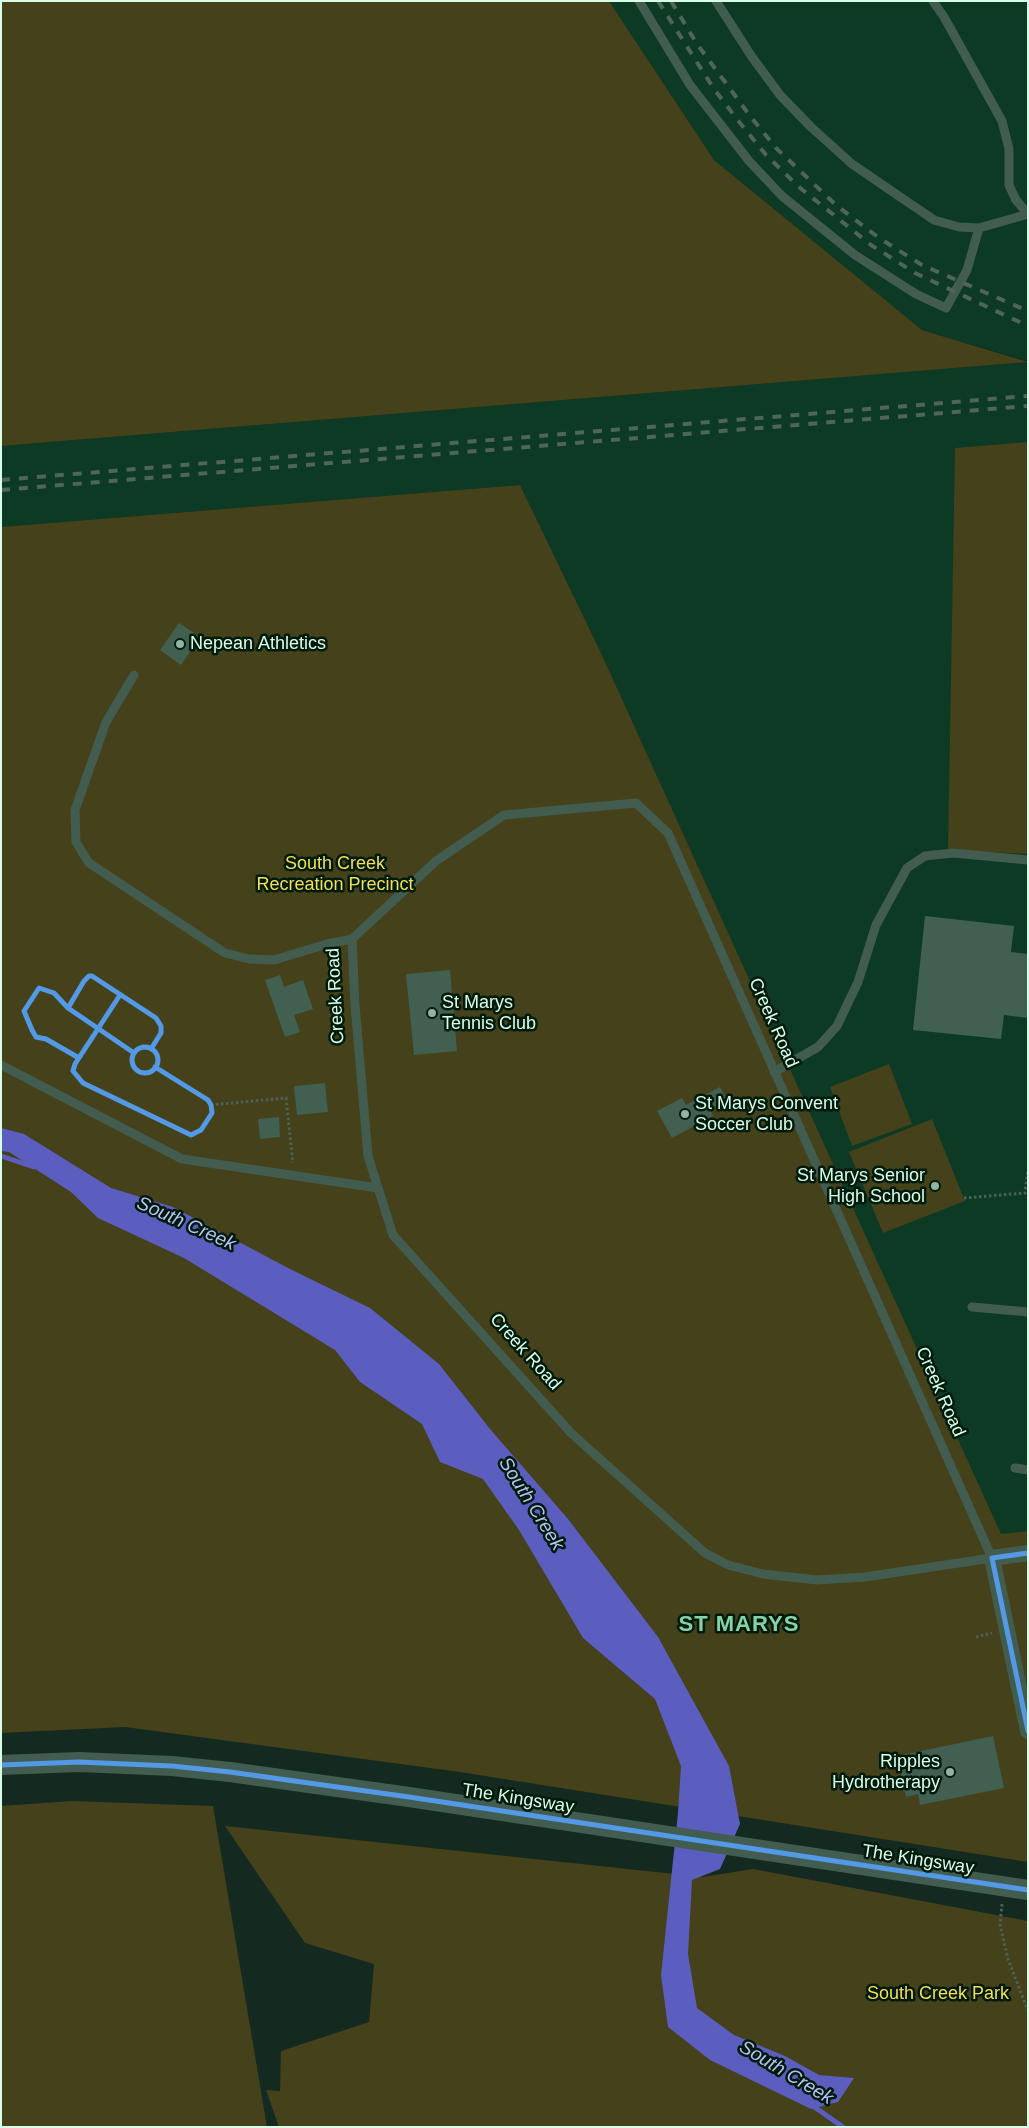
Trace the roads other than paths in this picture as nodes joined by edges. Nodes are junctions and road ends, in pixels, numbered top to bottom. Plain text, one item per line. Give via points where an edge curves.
1 (639, 1) edge
2 (716, 1) edge
3 (933, 1) edge
4 (1028, 214) edge
5 (979, 228) junction
6 (134, 675) dead end
7 (1028, 860) edge
8 (352, 939) junction
9 (1, 1065) edge
10 (774, 1072) junction
11 (378, 1188) junction
12 (972, 1307) dead end
13 (1028, 1312) edge
14 (1015, 1468) dead end
15 (1028, 1470) edge
16 (1028, 1553) edge
17 (992, 1558) junction
18 (1028, 1731) edge
19 (1, 1765) edge
20 (1028, 1890) edge

1 - 5 lane via 690,85 749,161 782,196 855,255 916,294 946,308 968,270
2 - 5 lane via 780,95 830,146 934,220 959,228
3 - 4 lane via 1002,121 1009,149 1009,185
4 - 5 lane
6 - 8 lane via 106,722 75,810 76,842 89,863 225,953 249,960 274,960
7 - 10 lane via 953,853 925,856 907,868 876,925 858,982 837,1026 818,1047
8 - 10 lane, Creek Road via 436,861 504,816 636,803 668,833
8 - 11 lane, Creek Road via 368,1156
9 - 11 lane via 182,1158
10 - 17 lane, Creek Road
11 - 17 lane, Creek Road via 393,1235 406,1250 571,1433 705,1553 728,1565 763,1574 817,1580 865,1577
12 - 13 lane
14 - 15 lane
16 - 17 street
17 - 18 street, Creek Road
19 - 20 street, The Kingsway via 89,1763 230,1772

